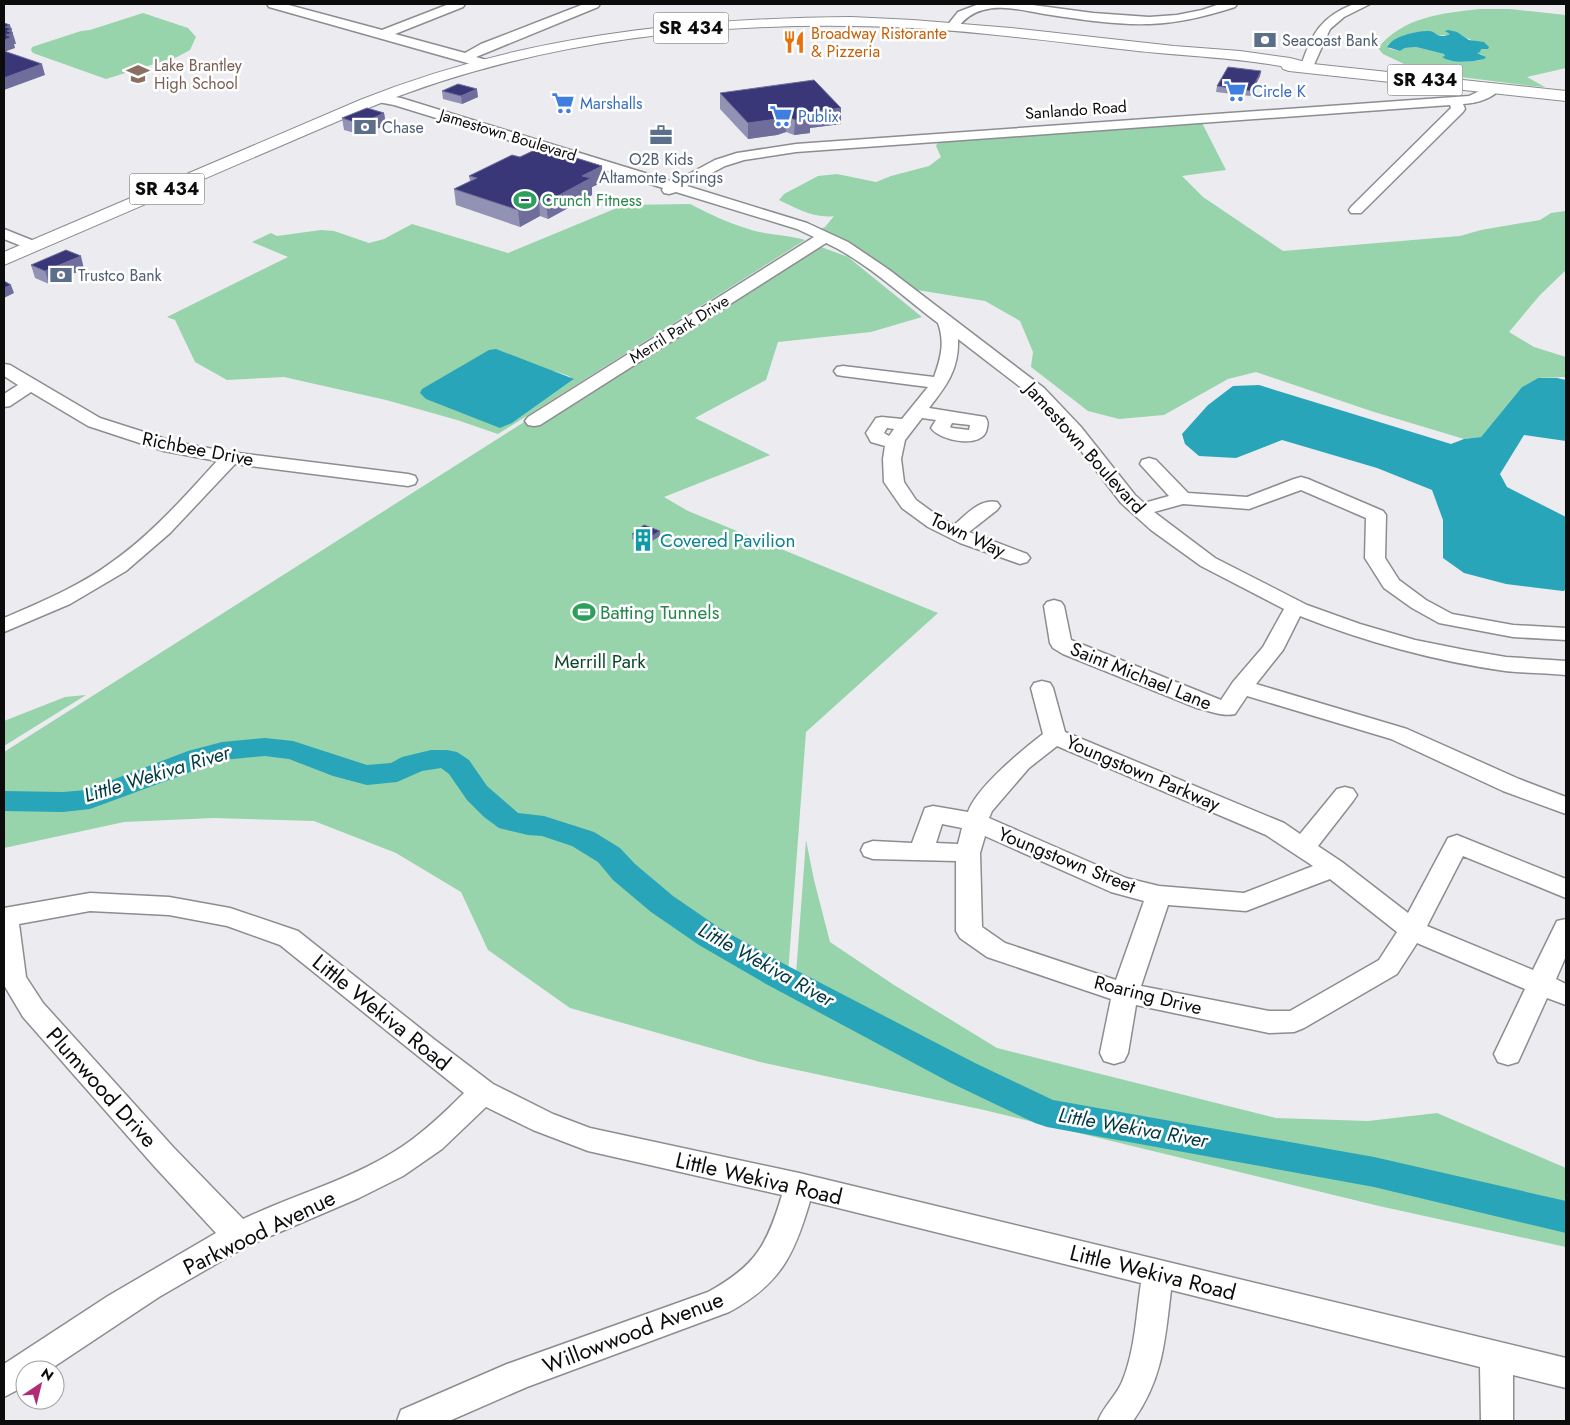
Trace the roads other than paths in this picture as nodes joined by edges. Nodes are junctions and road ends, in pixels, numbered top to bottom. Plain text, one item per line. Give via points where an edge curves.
1 (273, 4) edge
2 (459, 4) edge
3 (594, 4) edge
4 (1231, 4) edge
5 (1364, 4) edge
6 (322, 7) dead end
7 (579, 10) junction
8 (306, 13) junction
9 (952, 27) junction
10 (382, 34) junction
11 (537, 52) junction
12 (466, 57) junction
13 (486, 64) junction
14 (1306, 66) junction
15 (1449, 83) junction
16 (1494, 88) junction
17 (1566, 96) edge
18 (378, 98) junction
19 (1462, 100) junction
20 (670, 189) junction
21 (1356, 210) dead end
22 (4, 234) edge
23 (825, 237) junction
24 (34, 246) junction
25 (4, 259) edge
26 (945, 320) junction
27 (982, 347) junction
28 (950, 356) junction
29 (4, 369) edge
30 (843, 370) dead end
31 (940, 382) junction
32 (30, 386) junction
33 (4, 402) edge
34 (911, 418) junction
35 (534, 421) dead end
36 (979, 421) dead end
37 (230, 458) junction
38 (1149, 464) dead end
39 (408, 480) dead end
40 (1182, 498) junction
41 (990, 506) dead end
42 (1140, 510) junction
43 (956, 533) junction
44 (1020, 558) dead end
45 (1054, 606) dead end
46 (1296, 607) junction
47 (4, 626) edge
48 (1513, 631) junction
49 (1566, 634) edge
50 (1516, 664) junction
51 (1566, 668) edge
52 (1241, 687) junction
53 (1042, 688) dead end
54 (1055, 736) junction
55 (1345, 795) dead end
56 (1566, 806) edge
57 (976, 822) junction
58 (1303, 848) junction
59 (873, 850) dead end
60 (921, 852) junction
61 (968, 853) junction
62 (1333, 868) junction
63 (1566, 889) edge
64 (1159, 895) junction
65 (4, 917) edge
66 (1566, 928) edge
67 (1412, 930) junction
68 (1540, 984) junction
69 (1125, 993) junction
70 (1566, 995) edge
71 (1114, 1052) dead end
72 (1508, 1054) dead end
73 (483, 1092) junction
74 (799, 1186) junction
75 (239, 1236) junction
76 (1158, 1273) junction
77 (1496, 1356) junction
78 (1566, 1373) edge
79 (4, 1382) edge
80 (413, 1421) edge
81 (1114, 1421) edge
82 (1498, 1421) edge

1 - 8 street
2 - 10 street
3 - 7 street
4 - 9 street via 1184,17 1133,20 990,4 959,18
5 - 14 street via 1344,12 1320,31
6 - 8 street
7 - 11 street via 568,20 519,41 519,44
7 - 12 street
8 - 10 street
9 - 11 main road, SR 434 via 843,22 754,24 637,34
9 - 14 main road, SR 434 via 1273,65
10 - 12 street
11 - 13 main road, SR 434
12 - 13 street
13 - 18 main road, SR 434
14 - 15 main road, SR 434
15 - 16 main road, SR 434
15 - 19 street via 1469,92 1471,96
16 - 17 main road, SR 434
16 - 19 street, Sanlando Road via 1483,96
18 - 20 street, Jamestown Boulevard via 387,105
18 - 24 main road, SR 434
19 - 20 street, Sanlando Road via 796,148 736,158
19 - 21 street via 1458,109
20 - 23 street, Jamestown Boulevard via 793,232
22 - 24 street
23 - 26 street, Jamestown Boulevard via 882,272
23 - 35 street, Merril Park Drive
24 - 25 main road, SR 434
26 - 27 street, Jamestown Boulevard
26 - 28 street, Town Way via 950,334
27 - 28 street
27 - 42 street, Jamestown Boulevard via 1038,392
28 - 31 street, Town Way
29 - 32 street, Richbee Drive
30 - 31 street
31 - 34 street, Town Way
32 - 33 street
32 - 37 street, Richbee Drive via 94,422 171,448
34 - 36 street via 947,416 940,428 946,433 973,436 978,431
34 - 43 street, Town Way via 895,443 892,459 894,482 909,504
37 - 39 street, Richbee Drive
37 - 47 street via 166,528 118,568 48,607
38 - 40 street
40 - 42 street
40 - 48 street via 1249,502 1301,483 1376,515 1375,558 1391,584 1419,604 1446,619
41 - 43 street
42 - 46 street, Jamestown Boulevard via 1208,562
43 - 44 street, Town Way
45 - 52 street, Saint Michael Lane via 1061,644 1071,649 1227,709
46 - 50 street, Jamestown Boulevard via 1352,629 1412,646
46 - 52 street, Saint Michael Lane via 1269,654
48 - 49 street
48 - 50 street
50 - 51 street, Jamestown Boulevard
52 - 56 street via 1399,734
53 - 54 street
54 - 57 street, Youngstown Parkway via 1021,763 981,808
54 - 58 street, Youngstown Parkway via 1275,829
55 - 58 street
57 - 60 street, Youngstown Street via 933,814
57 - 61 street, Roaring Drive
57 - 64 street, Youngstown Street via 1120,886
58 - 62 street, Youngstown Parkway
59 - 60 street
60 - 61 street
61 - 69 street, Roaring Drive via 969,931 996,950
62 - 64 street via 1246,902
62 - 67 street, Youngstown Parkway
63 - 67 street, Roaring Drive via 1457,844
64 - 69 street
65 - 73 street, Little Wekiva Road via 90,902 134,903 230,917 289,938
65 - 75 street, Plumwood Drive via 13,978 33,1010
66 - 68 street
67 - 68 street, Youngstown Parkway
67 - 69 street, Roaring Drive via 1388,967 1294,1021 1269,1022
68 - 70 street, Youngstown Parkway
68 - 72 street
69 - 71 street
73 - 74 street, Little Wekiva Road via 543,1122 588,1139
73 - 75 street, Parkwood Avenue via 412,1155 371,1178
74 - 76 street, Little Wekiva Road
74 - 80 street, Willowwood Avenue via 785,1237 769,1264 746,1286 718,1302 518,1375
75 - 79 street, Parkwood Avenue via 112,1309
76 - 77 street, Little Wekiva Road
76 - 81 street via 1146,1360 1134,1393
77 - 78 street, Little Wekiva Road
77 - 82 street

